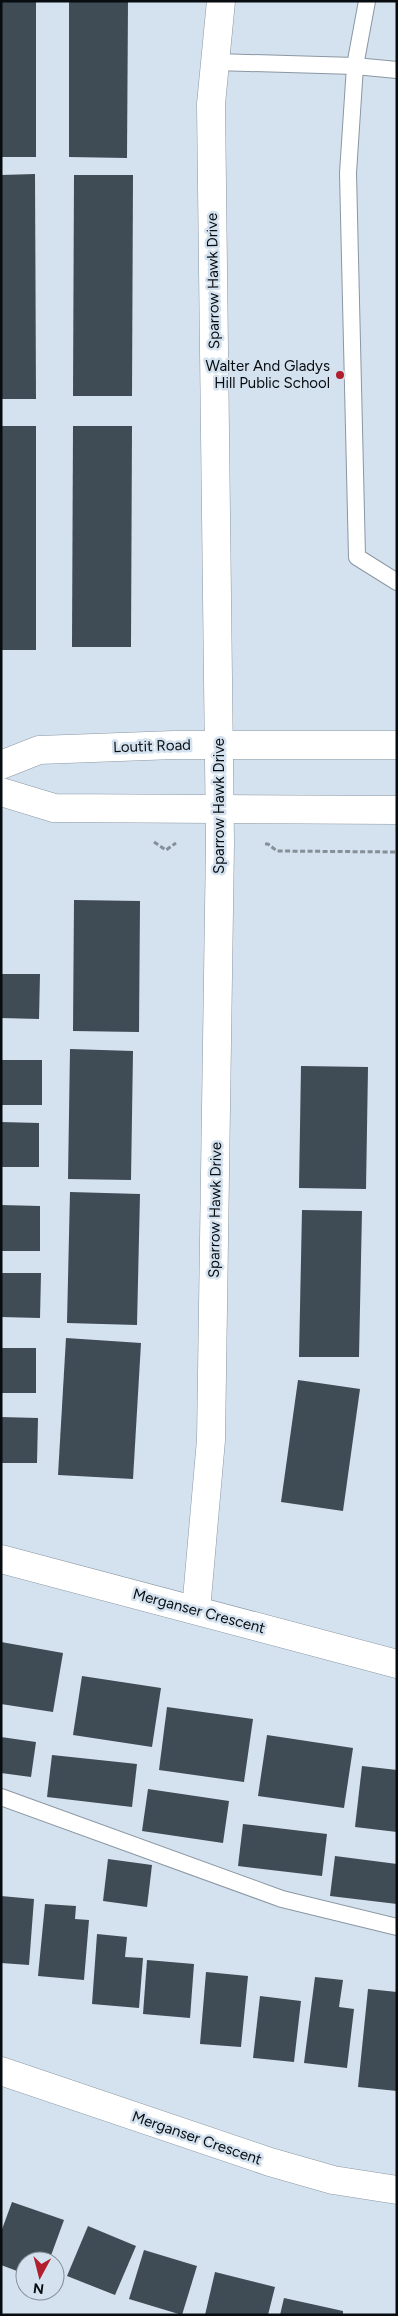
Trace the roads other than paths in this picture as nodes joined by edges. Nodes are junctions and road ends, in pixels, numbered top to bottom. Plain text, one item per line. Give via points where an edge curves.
1 (221, 1) edge
2 (367, 1) edge
3 (215, 62) junction
4 (354, 66) junction
5 (397, 70) edge
6 (397, 582) edge
7 (220, 745) junction
8 (397, 745) edge
9 (1, 765) edge
10 (1, 792) edge
11 (220, 809) junction
12 (397, 810) edge
13 (1, 1559) edge
14 (196, 1610) junction
15 (397, 1664) edge
16 (1, 1797) edge
17 (397, 1927) edge
18 (1, 2071) edge
19 (397, 2190) edge

1 - 3 street, Sparrow Hawk Drive
2 - 4 lane
3 - 4 lane
3 - 7 street, Sparrow Hawk Drive via 211,114
4 - 5 lane
4 - 6 lane via 348,173 357,557
7 - 8 street, Loutit Road
7 - 9 street, Loutit Road via 39,750
7 - 11 street, Sparrow Hawk Drive
10 - 11 street via 54,808
11 - 12 street
11 - 14 street, Sparrow Hawk Drive via 211,1440
13 - 14 street, Merganser Crescent
14 - 15 street, Merganser Crescent
16 - 17 lane via 282,1898
18 - 19 street, Merganser Crescent via 270,2162 332,2180

